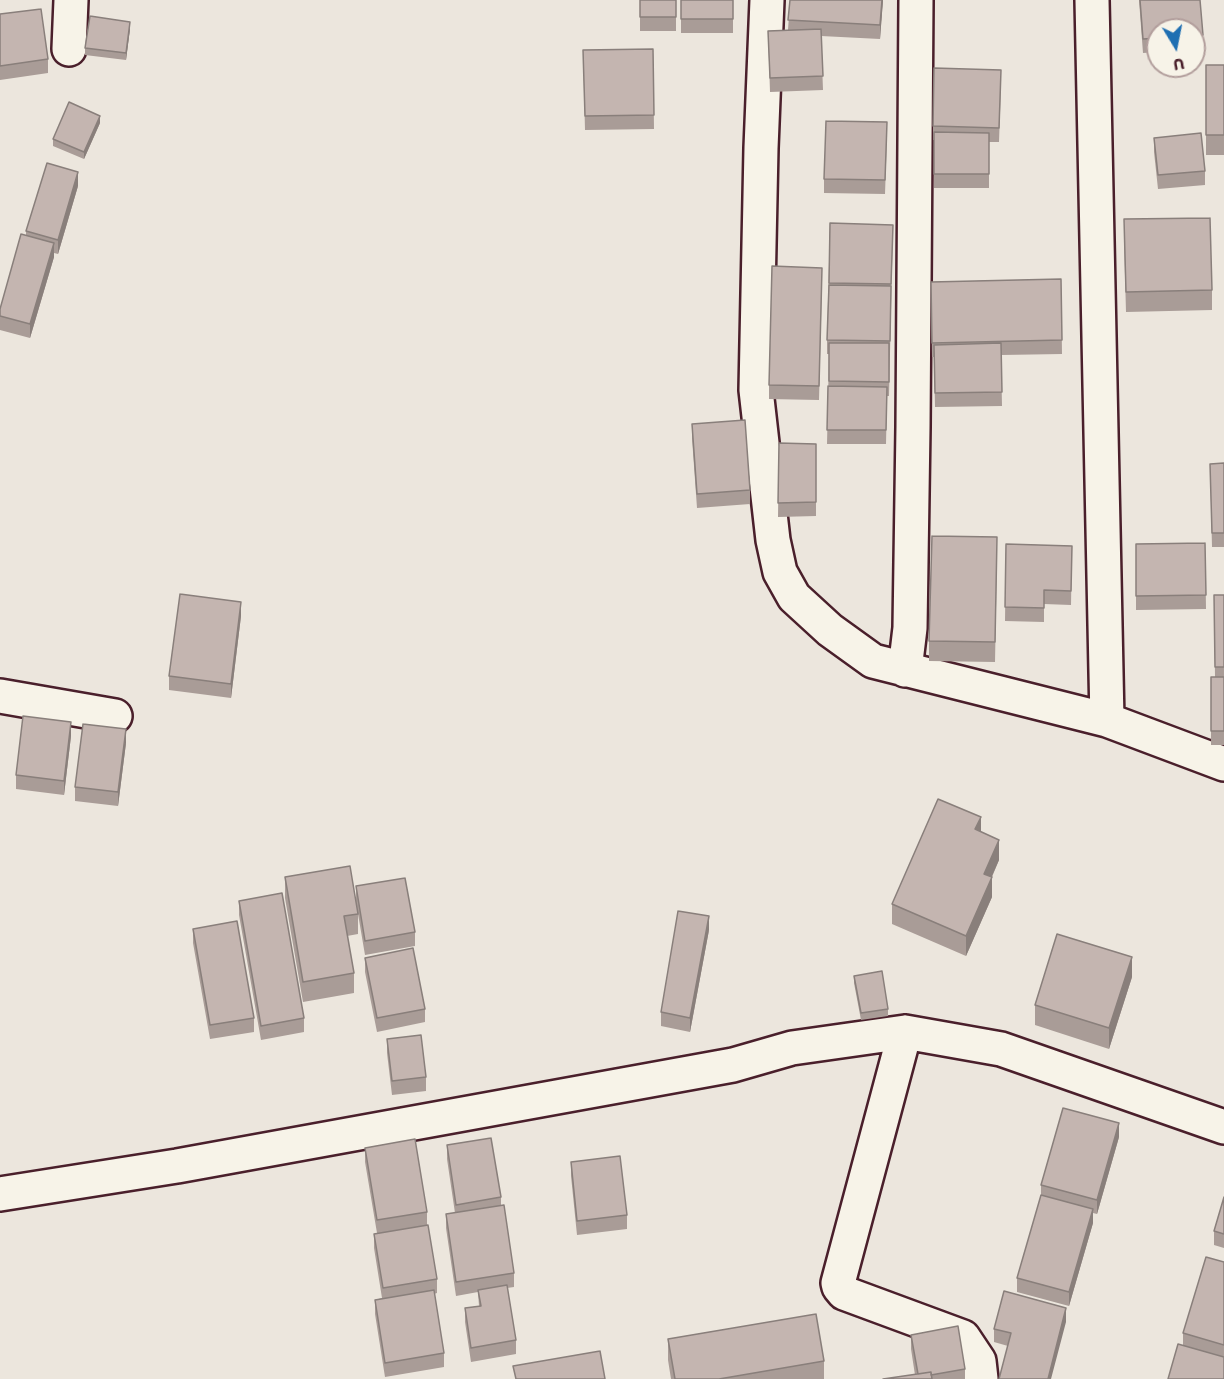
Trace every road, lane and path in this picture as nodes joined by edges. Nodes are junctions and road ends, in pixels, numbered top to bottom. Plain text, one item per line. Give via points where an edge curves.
1 (71, 0) edge
2 (766, 0) edge
3 (916, 0) edge
4 (1092, 0) edge
5 (69, 49) dead end
6 (905, 670) junction
7 (0, 696) edge
8 (115, 716) dead end
9 (1107, 720) junction
10 (1224, 765) edge
11 (905, 1032) junction
12 (1224, 1127) edge
13 (0, 1194) edge
14 (981, 1379) edge

1 - 5 street
2 - 6 street via 756,390 773,540 780,572 794,597 873,661
3 - 6 street via 910,628
4 - 9 street
6 - 9 street
7 - 8 street
9 - 10 street
11 - 12 street via 1001,1049
11 - 13 street via 792,1048 733,1065 177,1166
11 - 14 street via 838,1283 844,1293 963,1337 979,1361

